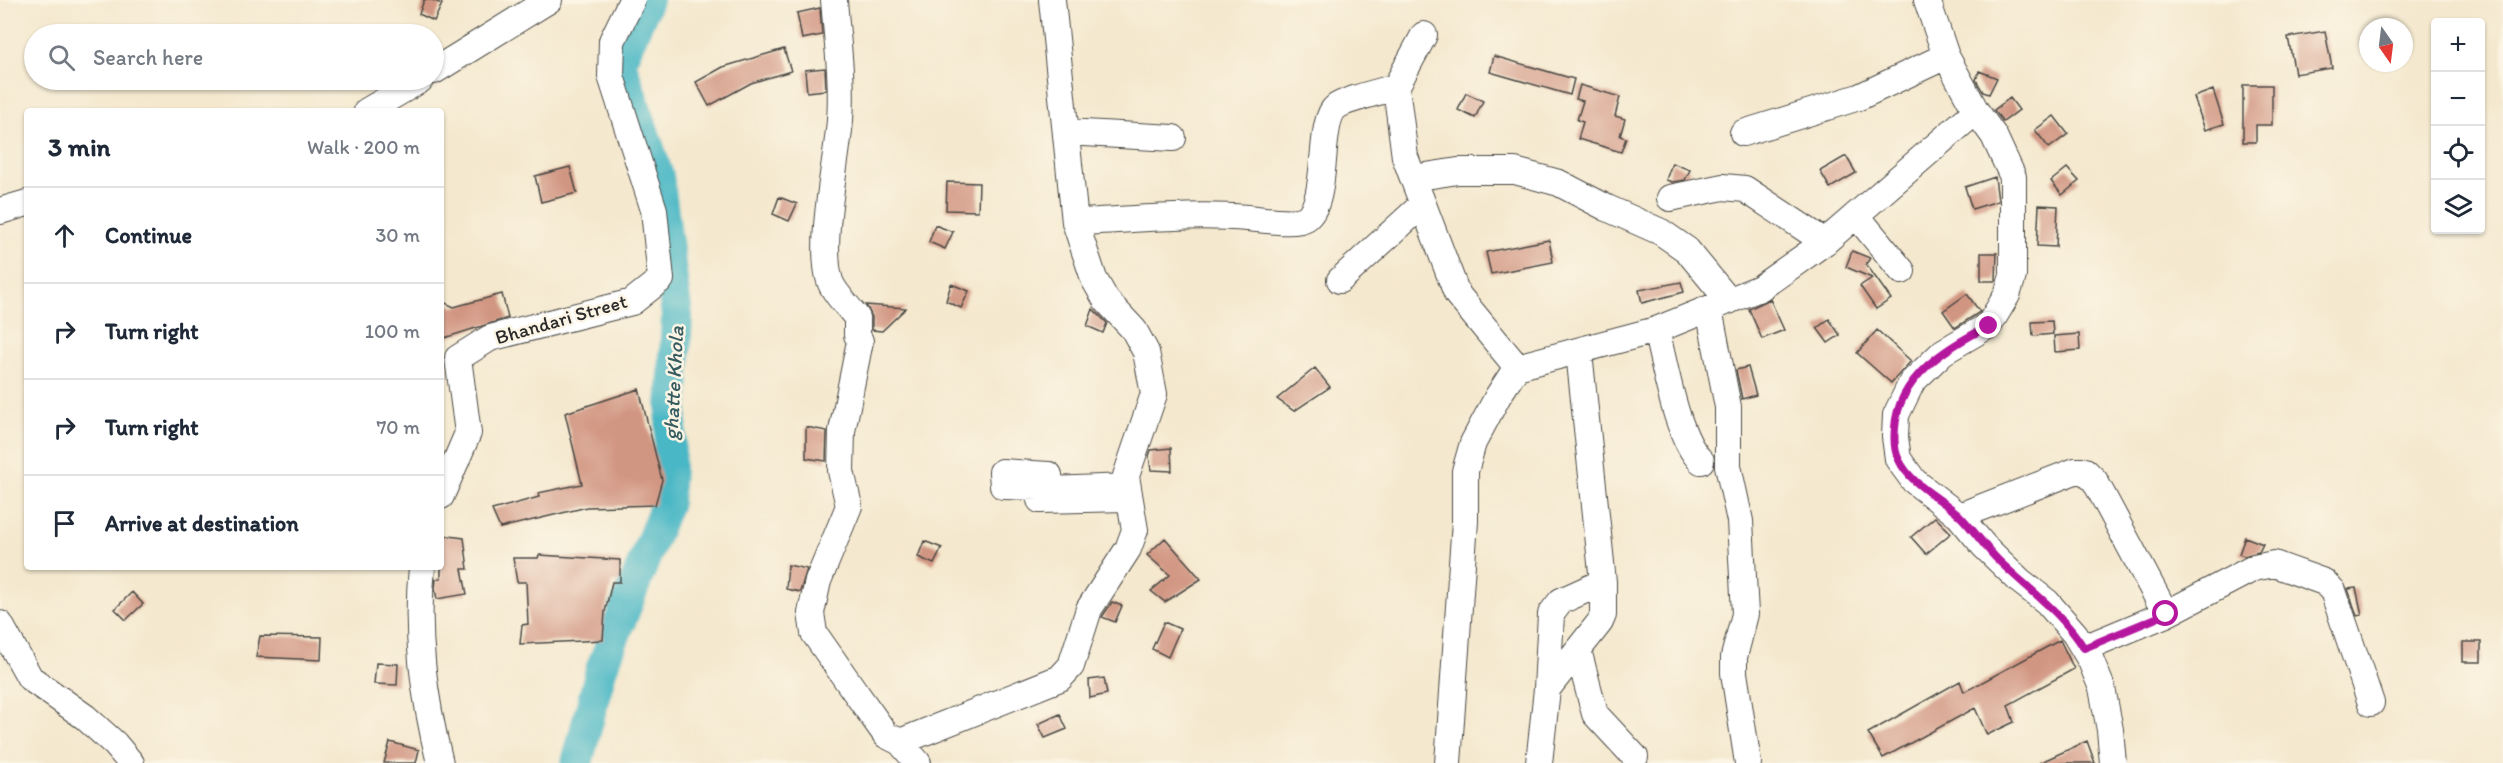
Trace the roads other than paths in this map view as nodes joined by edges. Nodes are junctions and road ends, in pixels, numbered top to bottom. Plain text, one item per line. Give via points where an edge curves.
1 (549, 0) edge
2 (632, 0) edge
3 (834, 0) edge
4 (1052, 0) edge
5 (1927, 0) edge
6 (520, 7) edge
7 (1424, 35) dead end
8 (1946, 56) junction
9 (444, 64) edge
10 (1396, 87) junction
11 (403, 90) edge
12 (373, 108) edge
13 (1976, 111) junction
14 (1066, 132) junction
15 (1743, 133) dead end
16 (1173, 138) dead end
17 (1413, 178) junction
18 (1670, 198) dead end
19 (24, 204) edge
20 (1423, 204) junction
21 (0, 211) edge
22 (1856, 216) junction
23 (1075, 222) junction
24 (1825, 242) junction
25 (1902, 272) dead end
26 (1340, 280) dead end
27 (1719, 305) junction
28 (1656, 330) junction
29 (1579, 352) junction
30 (1516, 367) junction
31 (1701, 461) dead end
32 (444, 489) edge
33 (1959, 516) junction
34 (422, 570) edge
35 (1603, 582) junction
36 (2166, 614) junction
37 (0, 624) edge
38 (2084, 648) junction
39 (1578, 650) junction
40 (1547, 689) junction
41 (2371, 703) dead end
42 (900, 742) junction
43 (1635, 757) dead end
44 (131, 763) edge
45 (440, 763) edge
46 (918, 763) edge
47 (1448, 763) edge
48 (1539, 763) edge
49 (1748, 763) edge
50 (2113, 763) edge

1 - 6 street
2 - 32 street, Bhandari Street via 612,41 611,76 654,210 661,279 632,302 490,338 458,358 468,433
3 - 42 street via 840,119 827,260 830,282 857,318 856,335 860,341 842,430 841,471 849,506 819,581 811,613 814,633 844,678 886,735
4 - 14 street
5 - 8 street
6 - 9 street
7 - 10 street
8 - 13 street
8 - 15 street via 1859,97
10 - 17 street via 1405,157
10 - 23 street via 1337,106 1328,116 1318,195 1314,211 1304,220 1228,216
11 - 12 street
13 - 22 street
13 - 33 street via 1994,136 2013,177 2013,276 1989,326 1943,352 1912,382 1896,415 1894,437 1898,459 1914,481
14 - 16 street
14 - 23 street
17 - 20 street
17 - 27 street via 1458,171 1515,171 1559,183 1661,232 1687,250
18 - 24 street via 1723,187 1745,189
19 - 21 street
20 - 26 street
20 - 30 street via 1457,294
22 - 24 street
22 - 25 street
23 - 42 street via 1094,279 1106,300 1134,330 1152,375 1154,394 1126,476 1135,530 1128,549 1089,609 1071,666 1060,678
24 - 27 street via 1760,288
27 - 28 street
27 - 49 street via 1728,407 1728,466 1740,521 1745,614 1734,673
28 - 29 street
28 - 31 street via 1684,436
29 - 30 street
29 - 35 street
30 - 47 street via 1473,443 1465,471
33 - 36 street via 2075,471 2085,471 2096,482
33 - 38 street via 1983,546 2062,616
34 - 45 street via 420,663
35 - 39 street via 1603,615
35 - 40 street via 1561,600 1551,614
36 - 38 street
36 - 41 street via 2236,576 2264,566 2274,564 2324,582 2333,591
37 - 44 street via 30,678 85,717
38 - 50 street via 2102,688
39 - 40 street
39 - 43 street via 1595,714
40 - 48 street
42 - 46 street

